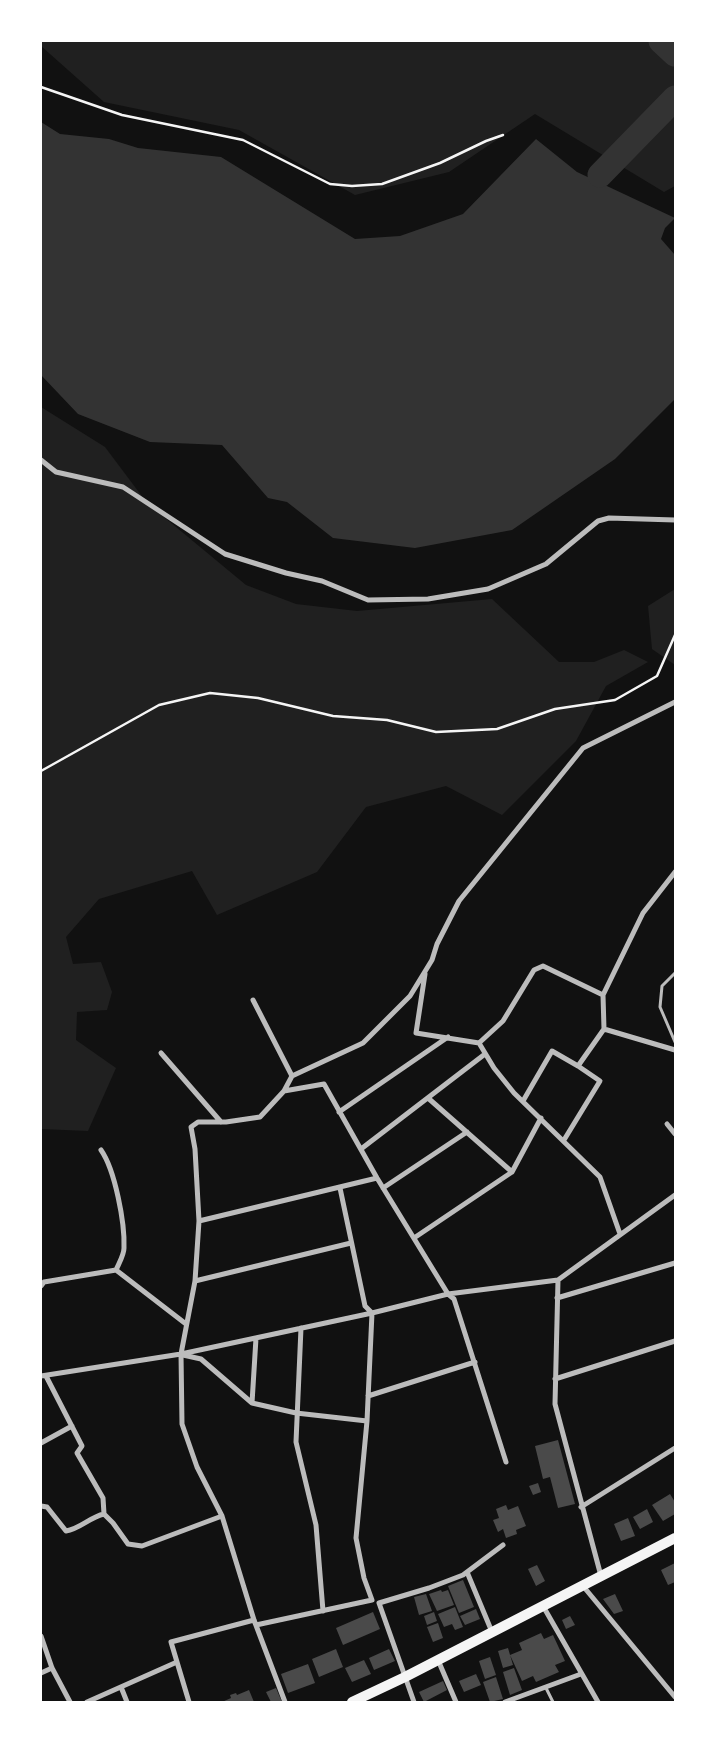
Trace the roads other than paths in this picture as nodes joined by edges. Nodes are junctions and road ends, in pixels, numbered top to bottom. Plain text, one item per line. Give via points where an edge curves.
1 (41, 460) edge
2 (675, 520) edge
3 (675, 702) edge
4 (675, 872) edge
5 (426, 971) junction
6 (675, 973) edge
7 (602, 995) junction
8 (253, 1000) dead end
9 (604, 1029) junction
10 (448, 1037) junction
11 (675, 1042) edge
12 (479, 1043) junction
13 (675, 1050) edge
14 (161, 1053) dead end
15 (485, 1054) junction
16 (578, 1066) junction
17 (292, 1076) junction
18 (284, 1091) junction
19 (428, 1098) junction
20 (523, 1101) junction
21 (339, 1112) junction
22 (540, 1118) junction
23 (221, 1122) junction
24 (667, 1124) dead end
25 (467, 1132) junction
26 (675, 1134) edge
27 (564, 1140) junction
28 (361, 1149) junction
29 (101, 1150) dead end
30 (512, 1172) junction
31 (377, 1178) junction
32 (340, 1188) junction
33 (383, 1188) junction
34 (675, 1195) edge
35 (199, 1221) junction
36 (620, 1234) junction
37 (414, 1238) junction
38 (351, 1243) junction
39 (675, 1263) edge
40 (116, 1270) junction
41 (558, 1280) junction
42 (194, 1281) junction
43 (41, 1286) edge
44 (448, 1294) junction
45 (557, 1298) junction
46 (372, 1313) junction
47 (186, 1324) junction
48 (301, 1328) junction
49 (256, 1338) junction
50 (675, 1341) edge
51 (180, 1354) junction
52 (475, 1362) junction
53 (44, 1376) edge
54 (556, 1379) junction
55 (368, 1396) junction
56 (252, 1403) junction
57 (296, 1413) junction
58 (367, 1421) junction
59 (72, 1426) junction
60 (41, 1443) edge
61 (675, 1448) edge
62 (506, 1462) dead end
63 (41, 1506) edge
64 (581, 1507) junction
65 (104, 1514) junction
66 (222, 1516) junction
67 (675, 1538) edge
68 (502, 1545) dead end
69 (467, 1572) junction
70 (601, 1576) junction
71 (583, 1585) junction
72 (372, 1600) junction
73 (379, 1603) junction
74 (543, 1606) junction
75 (323, 1611) junction
76 (255, 1623) junction
77 (492, 1632) junction
78 (41, 1636) edge
79 (438, 1660) junction
80 (177, 1662) junction
81 (52, 1668) junction
82 (41, 1673) edge
83 (580, 1674) junction
84 (405, 1677) junction
85 (120, 1687) junction
86 (546, 1687) junction
87 (674, 1700) edge
88 (70, 1702) edge
89 (87, 1702) edge
90 (127, 1702) edge
91 (189, 1702) edge
92 (285, 1702) edge
93 (352, 1702) edge
94 (414, 1702) edge
95 (456, 1702) edge
96 (505, 1702) edge
97 (553, 1702) edge
98 (598, 1702) edge

1 - 2 street via 56,472 123,487 225,554 286,573 322,580 368,600 428,599 488,589 546,564 598,521 609,518
3 - 5 street via 583,748 459,901
4 - 7 street via 643,913
5 - 10 street via 416,1033
5 - 17 street via 410,996 364,1043
6 - 11 lane via 662,986 660,1007
7 - 9 street
7 - 12 street via 543,966 534,970 503,1021
8 - 17 street
9 - 13 street
9 - 16 street
10 - 12 street
10 - 21 street
12 - 15 street
14 - 23 street
15 - 19 street
15 - 20 street
16 - 20 street via 552,1051
16 - 27 street via 600,1081
17 - 18 street
18 - 21 street via 324,1084
18 - 23 street via 260,1117
19 - 25 street
19 - 28 street
20 - 22 street
21 - 28 street
22 - 27 street
22 - 30 street
23 - 35 street via 198,1122 191,1127
24 - 26 street
25 - 30 street
25 - 33 street
27 - 36 street via 600,1177
28 - 31 street
29 - 40 street via 107,1159 120,1209 124,1250
30 - 37 street
31 - 32 street
31 - 33 street
32 - 35 street
32 - 38 street
33 - 37 street
34 - 36 street
35 - 42 street
36 - 41 street
37 - 44 street
38 - 42 street
38 - 46 street via 365,1306
39 - 45 street
40 - 43 street via 44,1282
40 - 47 street
41 - 44 street
41 - 45 street
42 - 47 street
44 - 46 street
44 - 52 street via 454,1299
45 - 54 street
46 - 48 street
46 - 55 street
47 - 51 street
48 - 49 street
48 - 57 street
49 - 51 street
49 - 56 street
50 - 54 street
51 - 53 street
51 - 56 street via 201,1359
51 - 66 street via 182,1424 197,1467
52 - 55 street
52 - 62 street
53 - 59 street
54 - 64 street via 555,1404
55 - 58 street
56 - 57 street
57 - 58 street
57 - 75 street via 296,1442 316,1525
58 - 72 street via 356,1538
59 - 60 street
59 - 65 street via 82,1446 77,1453 103,1498
61 - 64 street
63 - 65 street via 47,1507 66,1531
64 - 70 street
65 - 66 street via 128,1544 142,1546
66 - 76 street
67 - 70 main road
68 - 69 street
69 - 73 street via 430,1588
69 - 77 street
70 - 71 main road
71 - 74 main road
71 - 87 street
72 - 73 street
72 - 75 street
73 - 84 street
74 - 77 main road
74 - 83 street
75 - 76 street
76 - 80 street via 171,1642
76 - 92 street
77 - 79 main road
78 - 81 street
79 - 84 main road
79 - 95 street
80 - 85 street
80 - 91 street
81 - 82 street
81 - 88 street
83 - 86 street
83 - 98 street
84 - 93 main road
84 - 94 street
85 - 89 street
85 - 90 street
86 - 96 street
86 - 97 lane

